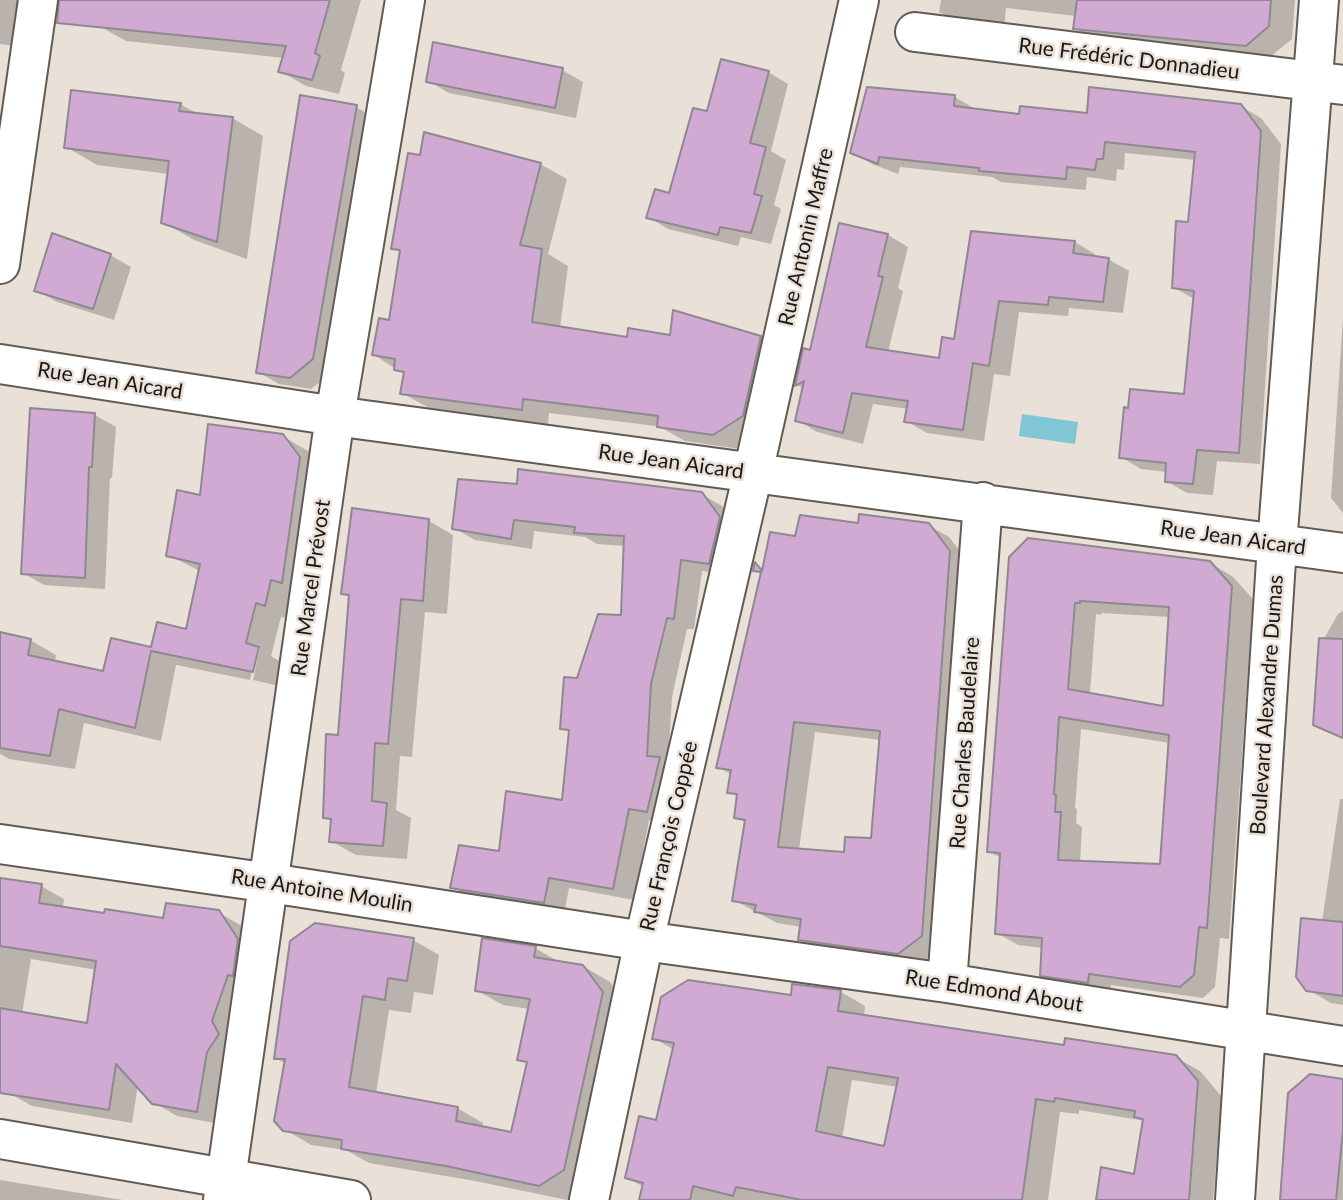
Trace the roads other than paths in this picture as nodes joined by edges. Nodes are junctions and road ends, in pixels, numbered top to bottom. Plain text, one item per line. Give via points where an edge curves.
1 (38, 0) edge
2 (405, 0) edge
3 (859, 0) edge
4 (1319, 0) edge
5 (915, 32) dead end
6 (1328, 84) edge
7 (0, 264) edge
8 (0, 364) edge
9 (335, 416) junction
10 (753, 473) junction
11 (983, 502) junction
12 (1277, 545) junction
13 (1343, 552) edge
14 (0, 844) edge
15 (270, 883) junction
16 (644, 942) junction
17 (947, 983) junction
18 (1246, 1030) junction
19 (1343, 1046) edge
20 (0, 1139) edge
21 (224, 1188) edge
22 (351, 1200) edge
23 (589, 1200) edge
24 (1235, 1200) edge

1 - 7 street
2 - 9 street, Rue Marcel Prévost
3 - 10 street, Rue Antonin Maffre
4 - 6 street, Boulevard Alexandre Dumas
5 - 6 street, Rue Frédéric Donnadieu
6 - 12 street, Boulevard Alexandre Dumas
8 - 9 street, Rue Jean Aicard
9 - 10 street, Rue Jean Aicard
9 - 15 street, Rue Marcel Prévost
10 - 11 street, Rue Jean Aicard
10 - 16 street, Rue François Coppée
11 - 12 street, Rue Jean Aicard
11 - 17 street, Rue Charles Baudelaire
12 - 13 street, Rue Jean Aicard
12 - 18 street, Boulevard Alexandre Dumas
14 - 15 street, Rue Antoine Moulin
15 - 16 street, Rue Antoine Moulin
15 - 21 street, Rue Marcel Prévost
16 - 17 street, Rue Edmond About
16 - 23 street, Rue François Coppée
17 - 18 street, Rue Edmond About
18 - 19 street, Rue Edmond About
18 - 24 street, Boulevard Alexandre Dumas
20 - 21 street
21 - 22 street

